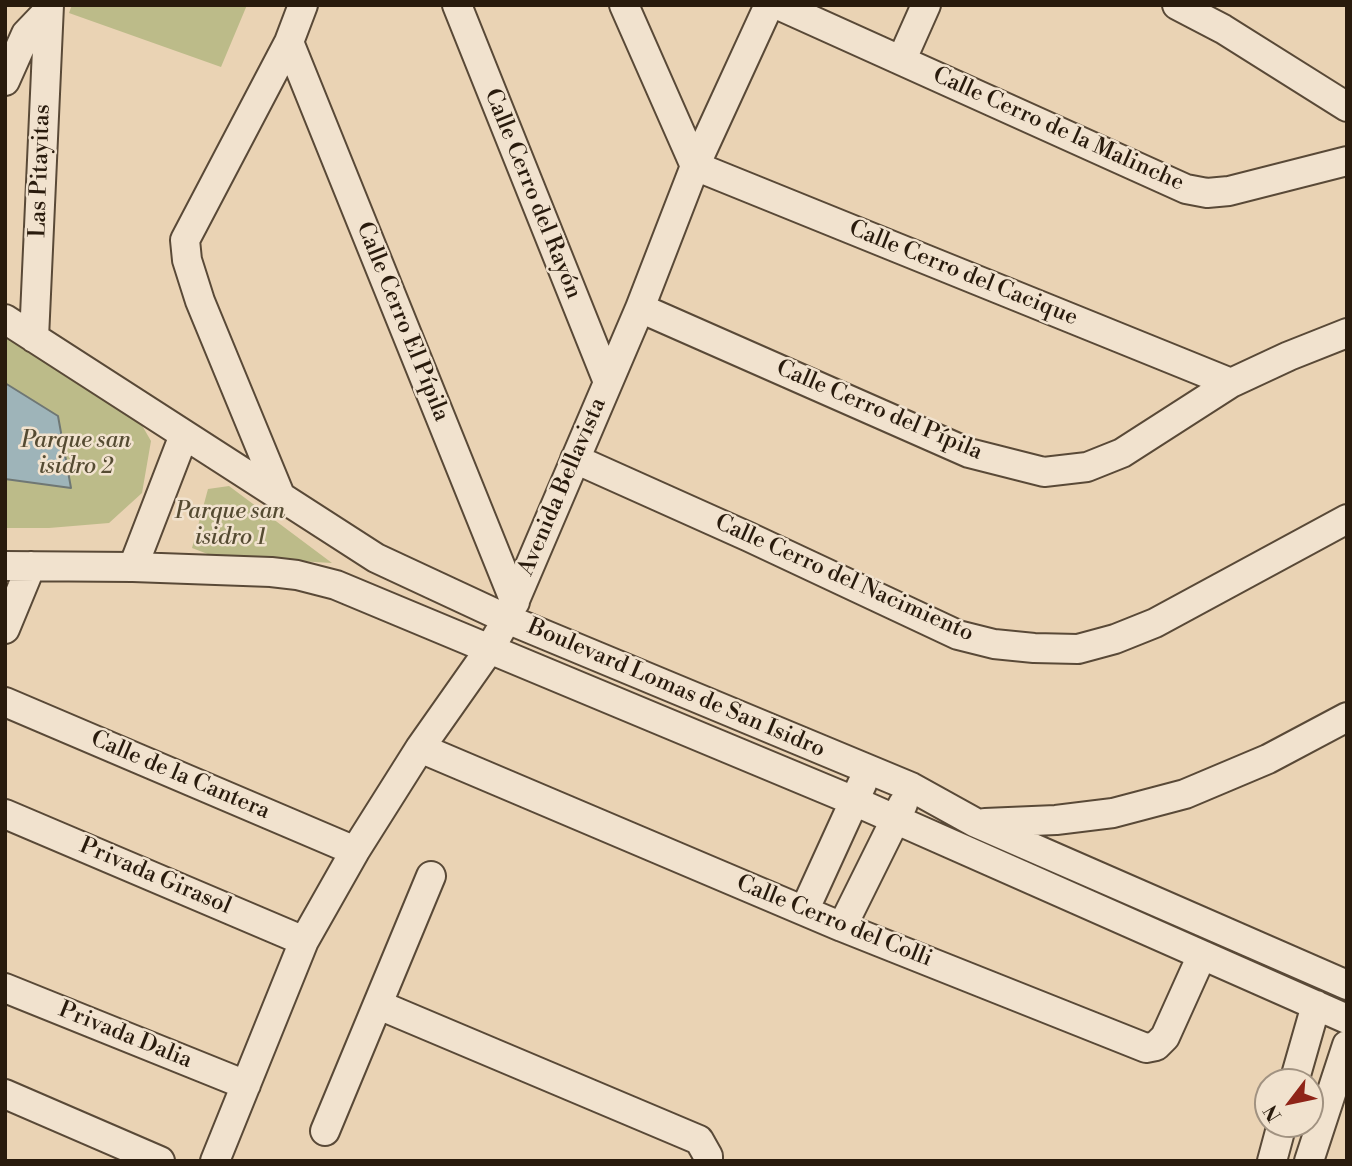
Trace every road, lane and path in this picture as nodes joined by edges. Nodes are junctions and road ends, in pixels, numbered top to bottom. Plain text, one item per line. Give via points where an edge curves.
1 (303, 5) edge
2 (457, 5) edge
3 (624, 5) edge
4 (769, 5) edge
5 (778, 5) edge
6 (926, 5) edge
7 (48, 8) edge
8 (1192, 8) edge
9 (289, 42) junction
10 (902, 59) junction
11 (5, 81) edge
12 (1347, 107) edge
13 (1347, 161) edge
14 (695, 166) junction
15 (640, 308) junction
16 (5, 319) edge
17 (1347, 333) edge
18 (34, 338) junction
19 (608, 382) junction
20 (1231, 383) junction
21 (184, 435) junction
22 (575, 459) junction
23 (280, 495) junction
24 (1347, 519) edge
25 (18, 566) edge
26 (133, 567) junction
27 (511, 610) junction
28 (5, 629) edge
29 (489, 650) junction
30 (5, 702) edge
31 (1347, 717) edge
32 (420, 748) junction
33 (869, 769) junction
34 (911, 787) junction
35 (854, 801) junction
36 (5, 814) edge
37 (895, 820) junction
38 (976, 823) junction
39 (355, 851) junction
40 (431, 876) dead end
41 (804, 911) junction
42 (842, 927) junction
43 (304, 941) junction
44 (1202, 955) junction
45 (1347, 985) edge
46 (5, 988) edge
47 (379, 1005) junction
48 (1316, 1005) junction
49 (1347, 1018) edge
50 (1347, 1045) edge
51 (1298, 1068) edge
52 (246, 1084) junction
53 (5, 1094) edge
54 (325, 1131) dead end
55 (1278, 1138) edge
56 (704, 1150) edge
57 (160, 1161) edge
58 (215, 1161) edge
59 (1272, 1161) edge
60 (1309, 1161) edge

1 - 9 street
2 - 19 street, Calle Cerro del Rayón
3 - 14 street
4 - 14 street, Avenida Bellavista
5 - 10 street, Calle Cerro de la Malinche
6 - 10 street
7 - 11 street via 26,34
7 - 18 street, Las Pitayitas
8 - 12 street
9 - 23 street via 185,240 200,301
9 - 27 street, Calle Cerro El Pípila
10 - 13 street, Calle Cerro de la Malinche via 1186,189 1229,191
14 - 15 street, Avenida Bellavista
14 - 20 street, Calle Cerro del Cacique
15 - 19 street, Avenida Bellavista
15 - 20 street, Calle Cerro del Pípila via 969,453 1044,471 1087,467 1122,453
16 - 18 street, Boulevard Lomas de San Isidro
17 - 20 street, Calle Cerro del Pípila
18 - 21 street, Boulevard Lomas de San Isidro
19 - 22 street, Avenida Bellavista
21 - 23 street, Boulevard Lomas de San Isidro
21 - 26 street
22 - 24 street, Calle Cerro del Nacimiento via 958,635 1034,648 1078,649 1155,623
22 - 27 street, Avenida Bellavista
23 - 27 street, Boulevard Lomas de San Isidro via 376,558
25 - 26 street, Boulevard Lomas de San Isidro
25 - 28 street
26 - 29 street, Boulevard Lomas de San Isidro via 271,572 316,579
27 - 29 street, Avenida Bellavista
27 - 33 street, Boulevard Lomas de San Isidro
29 - 32 street, Avenida Bellavista
29 - 35 street, Boulevard Lomas de San Isidro
30 - 39 street, Calle de la Cantera
31 - 38 street via 1268,759 1185,794 1101,815
32 - 39 street, Avenida Bellavista
32 - 41 street, Calle Cerro del Colli
33 - 34 street, Boulevard Lomas de San Isidro
33 - 35 street
34 - 37 street
34 - 38 street, Boulevard Lomas de San Isidro
35 - 37 street, Boulevard Lomas de San Isidro
35 - 41 street
36 - 43 street, Privada Girasol
37 - 42 street
37 - 44 street, Boulevard Lomas de San Isidro
38 - 45 street, Boulevard Lomas de San Isidro
39 - 43 street, Avenida Bellavista
40 - 47 street
41 - 42 street, Calle Cerro del Colli
42 - 44 street, Calle Cerro del Colli via 1146,1048 1165,1037
43 - 52 street, Avenida Bellavista
44 - 48 street, Boulevard Lomas de San Isidro
46 - 52 street, Privada Dalia
47 - 54 street
47 - 56 street
48 - 49 street, Boulevard Lomas de San Isidro
48 - 51 street
50 - 60 street
52 - 58 street, Avenida Bellavista
53 - 57 street
55 - 59 street

